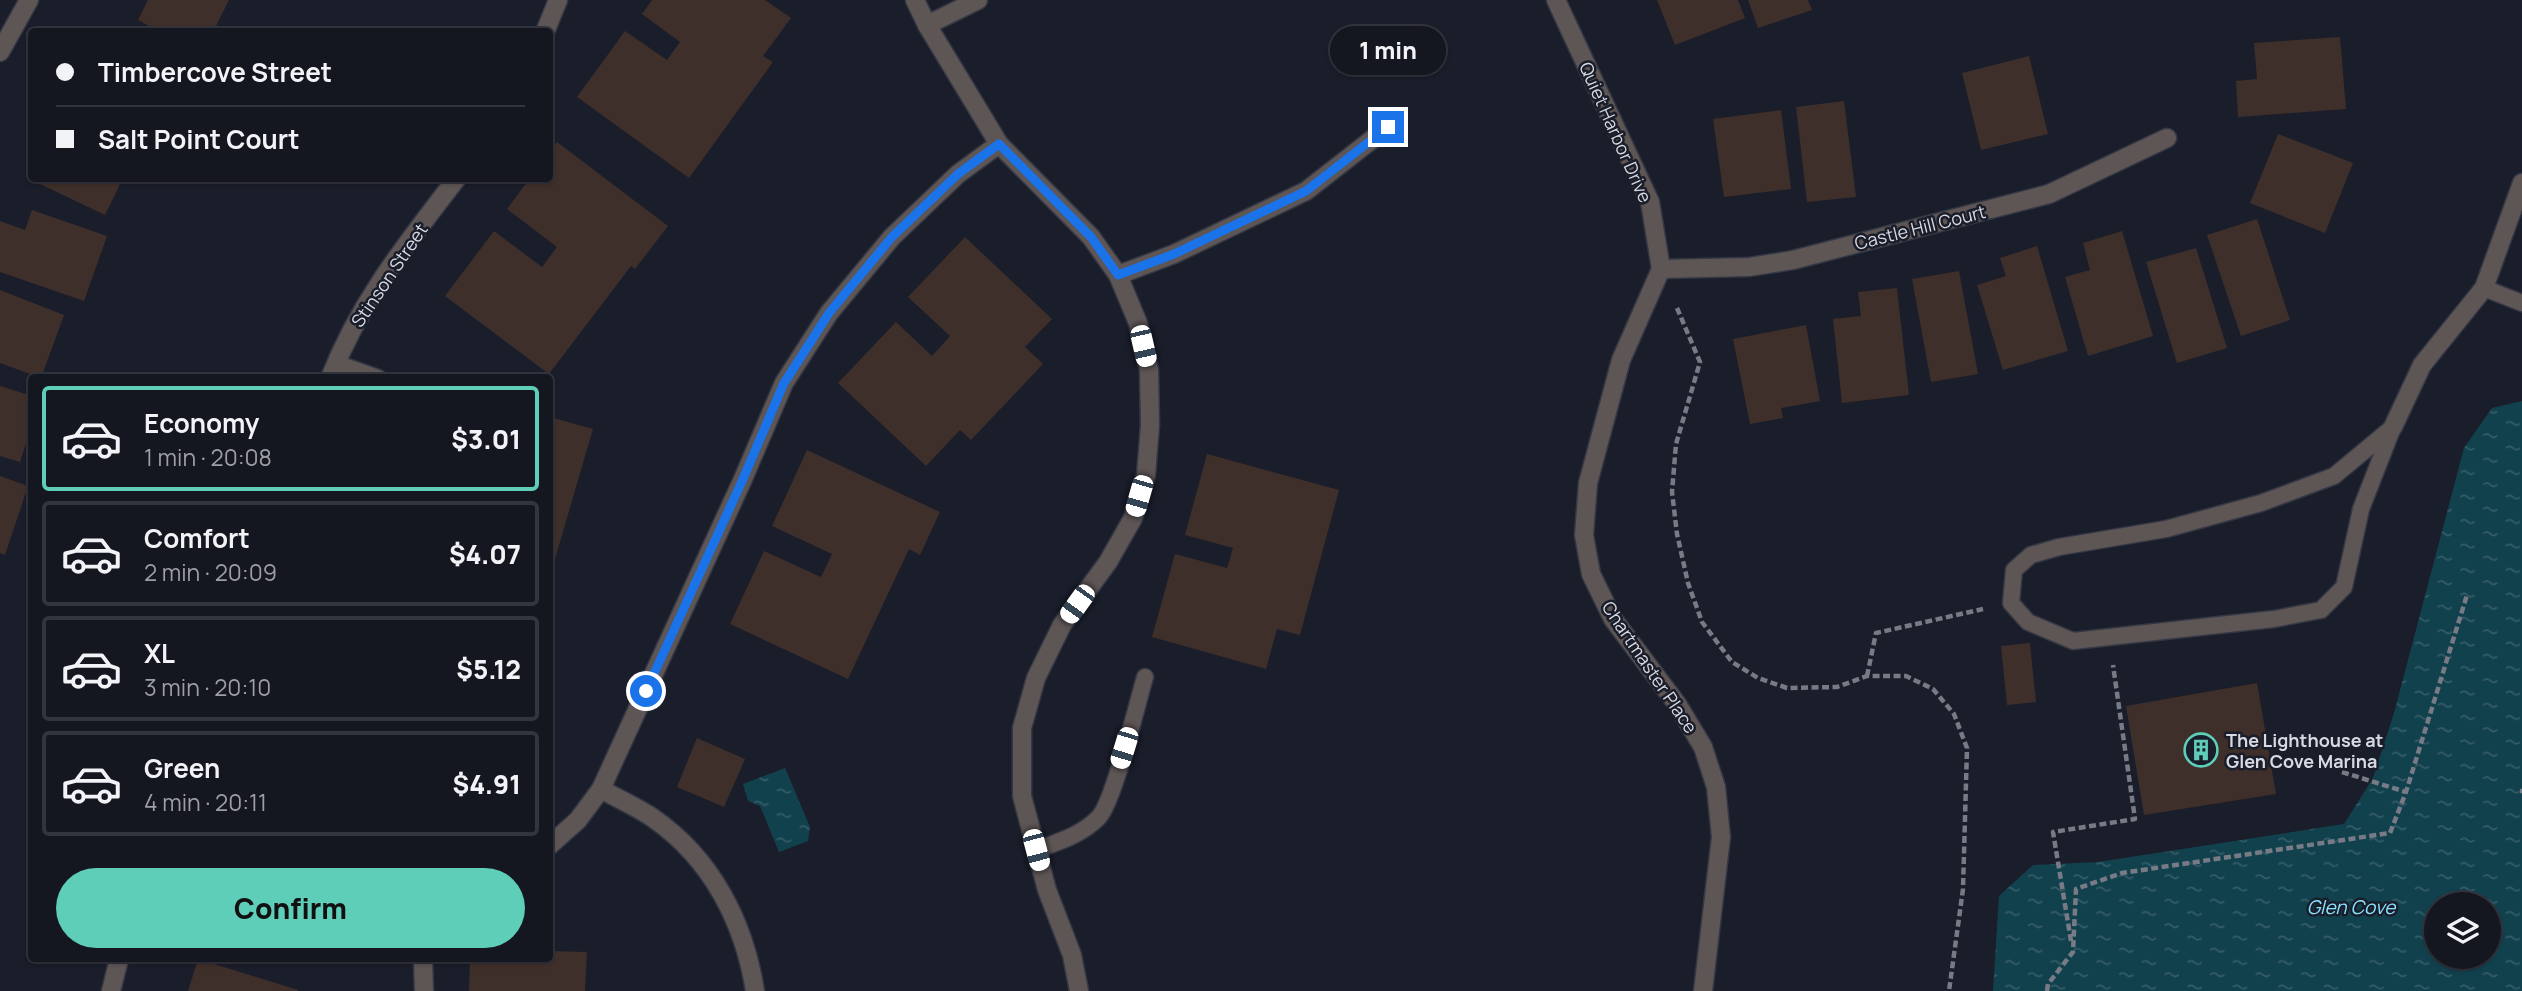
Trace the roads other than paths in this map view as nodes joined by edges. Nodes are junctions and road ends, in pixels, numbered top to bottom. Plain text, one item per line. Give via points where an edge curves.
1 (29, 0) edge
2 (558, 0) edge
3 (915, 0) edge
4 (978, 0) edge
5 (1556, 0) edge
6 (927, 25) junction
7 (547, 28) edge
8 (0, 52) edge
9 (1388, 127) dead end
10 (2167, 138) dead end
11 (999, 144) junction
12 (454, 182) edge
13 (2522, 183) edge
14 (1661, 269) junction
15 (1118, 275) junction
16 (2484, 288) junction
17 (2522, 303) edge
18 (333, 371) edge
19 (352, 374) edge
20 (2393, 426) junction
21 (1145, 677) dead end
22 (601, 789) junction
23 (553, 842) edge
24 (1036, 850) junction
25 (118, 962) edge
26 (424, 962) edge
27 (111, 991) edge
28 (424, 991) edge
29 (755, 991) edge
30 (1079, 991) edge
31 (1703, 991) edge

1 - 8 street
2 - 7 street
3 - 6 street
4 - 6 street
5 - 14 street, Quiet Harbor Drive via 1650,202
6 - 11 street
9 - 15 street via 1306,191 1174,254
10 - 14 street, Castle Hill Court via 2049,194 1793,260 1749,267
11 - 15 street via 1091,237
11 - 22 street via 958,174 892,237 829,313 784,383
12 - 18 street, Stinson Street via 359,314
13 - 16 street
14 - 31 street, Chartmaster Place via 1621,360 1588,484 1584,535 1591,574 1613,619 1677,704 1703,747 1716,787 1721,837
15 - 24 street via 1138,323 1149,370 1146,475 1133,518 1062,625 1036,678 1022,728 1022,796
16 - 17 lane
16 - 20 street via 2422,365
18 - 19 lane
20 - 20 lane via 2361,509 2344,587 2321,610 2073,641 2028,622 2011,603 2014,570 2032,555 2165,529 2261,503 2334,476
21 - 24 lane via 1101,815 1070,837
22 - 23 street via 578,820
22 - 29 street via 653,818 688,848 716,882 750,957
24 - 30 street via 1073,955
25 - 27 street
26 - 28 street

